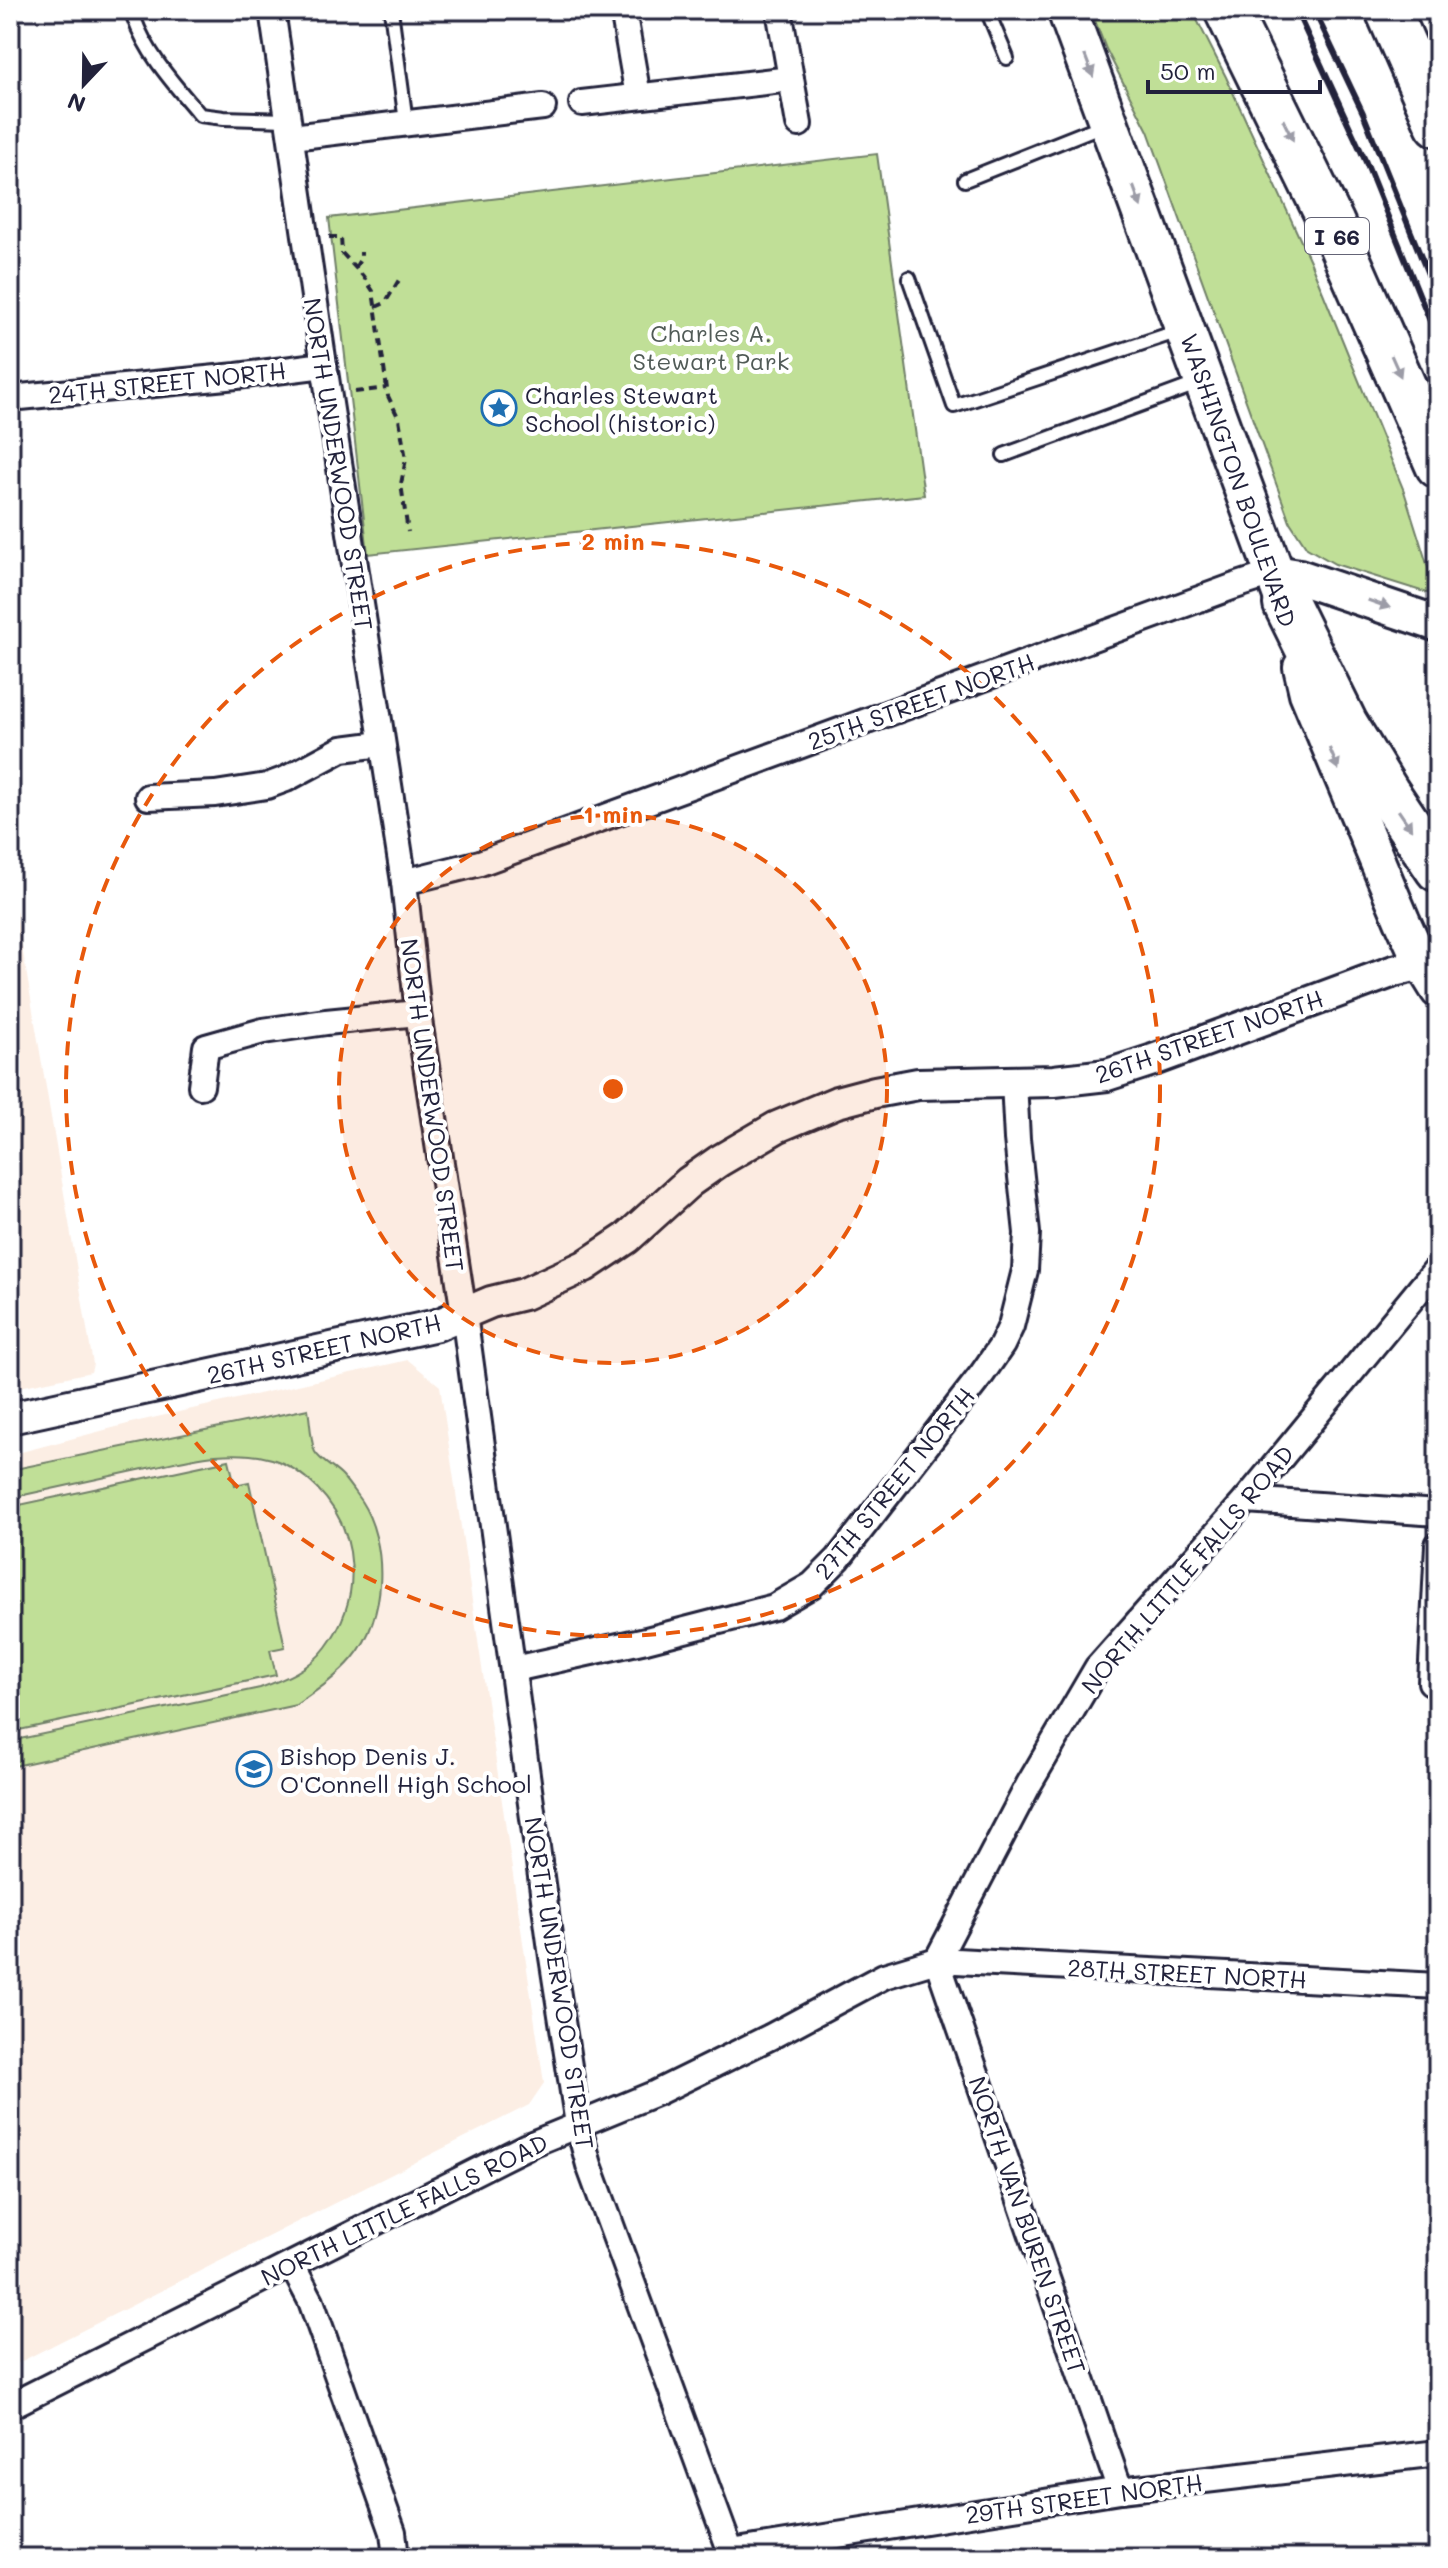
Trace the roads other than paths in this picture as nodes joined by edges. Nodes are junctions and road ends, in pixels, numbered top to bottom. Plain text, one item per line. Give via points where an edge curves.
1 (272, 10) edge
2 (391, 10) edge
3 (623, 10) edge
4 (779, 10) edge
5 (987, 10) edge
6 (1067, 10) edge
7 (1227, 10) edge
8 (1388, 10) edge
9 (134, 18) dead end
10 (1007, 58) dead end
11 (791, 79) junction
12 (638, 96) junction
13 (582, 103) dead end
14 (543, 107) dead end
15 (406, 122) junction
16 (1110, 122) junction
17 (799, 124) dead end
18 (1438, 124) edge
19 (290, 128) junction
20 (965, 180) dead end
21 (909, 278) dead end
22 (1186, 329) junction
23 (324, 365) junction
24 (1205, 381) junction
25 (10, 398) edge
26 (1004, 455) dead end
27 (1438, 465) edge
28 (1294, 587) junction
29 (1438, 624) edge
30 (381, 744) junction
31 (148, 797) dead end
32 (1438, 869) edge
33 (404, 882) junction
34 (1430, 977) edge
35 (418, 1013) junction
36 (1014, 1082) junction
37 (201, 1086) dead end
38 (1438, 1267) edge
39 (464, 1314) junction
40 (10, 1418) edge
41 (1246, 1500) junction
42 (1438, 1513) edge
43 (1438, 1545) edge
44 (514, 1669) junction
45 (1431, 1682) dead end
46 (937, 1960) junction
47 (1438, 1986) edge
48 (578, 2124) junction
49 (292, 2265) junction
50 (10, 2406) edge
51 (1438, 2453) edge
52 (1120, 2490) junction
53 (396, 2555) edge
54 (732, 2555) edge

1 - 19 street, NORTH UNDERWOOD STREET
2 - 15 lane
3 - 12 street
4 - 11 street
5 - 10 lane
6 -> 16 main road, WASHINGTON BOULEVARD
7 -> 27 highway, I 66 via 1325,210
8 - 18 highway
9 - 19 lane via 142,39 200,115
11 - 12 street
11 - 17 street
12 - 13 street
14 - 15 street
15 - 19 street
16 - 20 lane
16 -> 22 main road, WASHINGTON BOULEVARD
19 - 23 street, NORTH UNDERWOOD STREET
21 - 22 lane via 954,406
22 - 24 main road, WASHINGTON BOULEVARD
23 - 25 street, 24TH STREET NORTH
23 - 30 street, NORTH UNDERWOOD STREET
24 - 26 lane
24 - 28 main road, WASHINGTON BOULEVARD
28 -> 29 main road
28 -> 32 highway via 1345,724
28 - 33 street, 25TH STREET NORTH via 1232,587 480,863
28 -> 34 main road, WASHINGTON BOULEVARD via 1307,693
30 - 31 street via 342,749 267,786
30 - 33 street, NORTH UNDERWOOD STREET
33 - 35 street, NORTH UNDERWOOD STREET
34 - 36 street, 26TH STREET NORTH via 1394,971 1123,1070 1079,1080
35 - 37 street via 263,1031 206,1047
35 - 39 street, NORTH UNDERWOOD STREET
36 - 39 street, 26TH STREET NORTH via 908,1085 846,1099 796,1118 701,1173 593,1262 557,1281
36 - 44 street, 27TH STREET NORTH via 1027,1245 1011,1326 982,1374 838,1559 812,1585 774,1607
38 - 41 street, NORTH LITTLE FALLS ROAD
39 - 40 street, 26TH STREET NORTH via 437,1325
39 - 44 street, NORTH UNDERWOOD STREET
41 - 42 street
41 - 46 street, NORTH LITTLE FALLS ROAD via 1097,1668
43 - 45 street
44 - 48 street, NORTH UNDERWOOD STREET
46 - 47 street, 28TH STREET NORTH
46 - 48 street, NORTH LITTLE FALLS ROAD via 884,1976 656,2093
46 - 52 street, NORTH VAN BUREN STREET
48 - 49 street, NORTH LITTLE FALLS ROAD
48 - 54 street, NORTH UNDERWOOD STREET
49 - 50 street, NORTH LITTLE FALLS ROAD
49 - 53 street via 311,2301 393,2532
51 - 52 street, 29TH STREET NORTH
52 - 54 street, 29TH STREET NORTH

